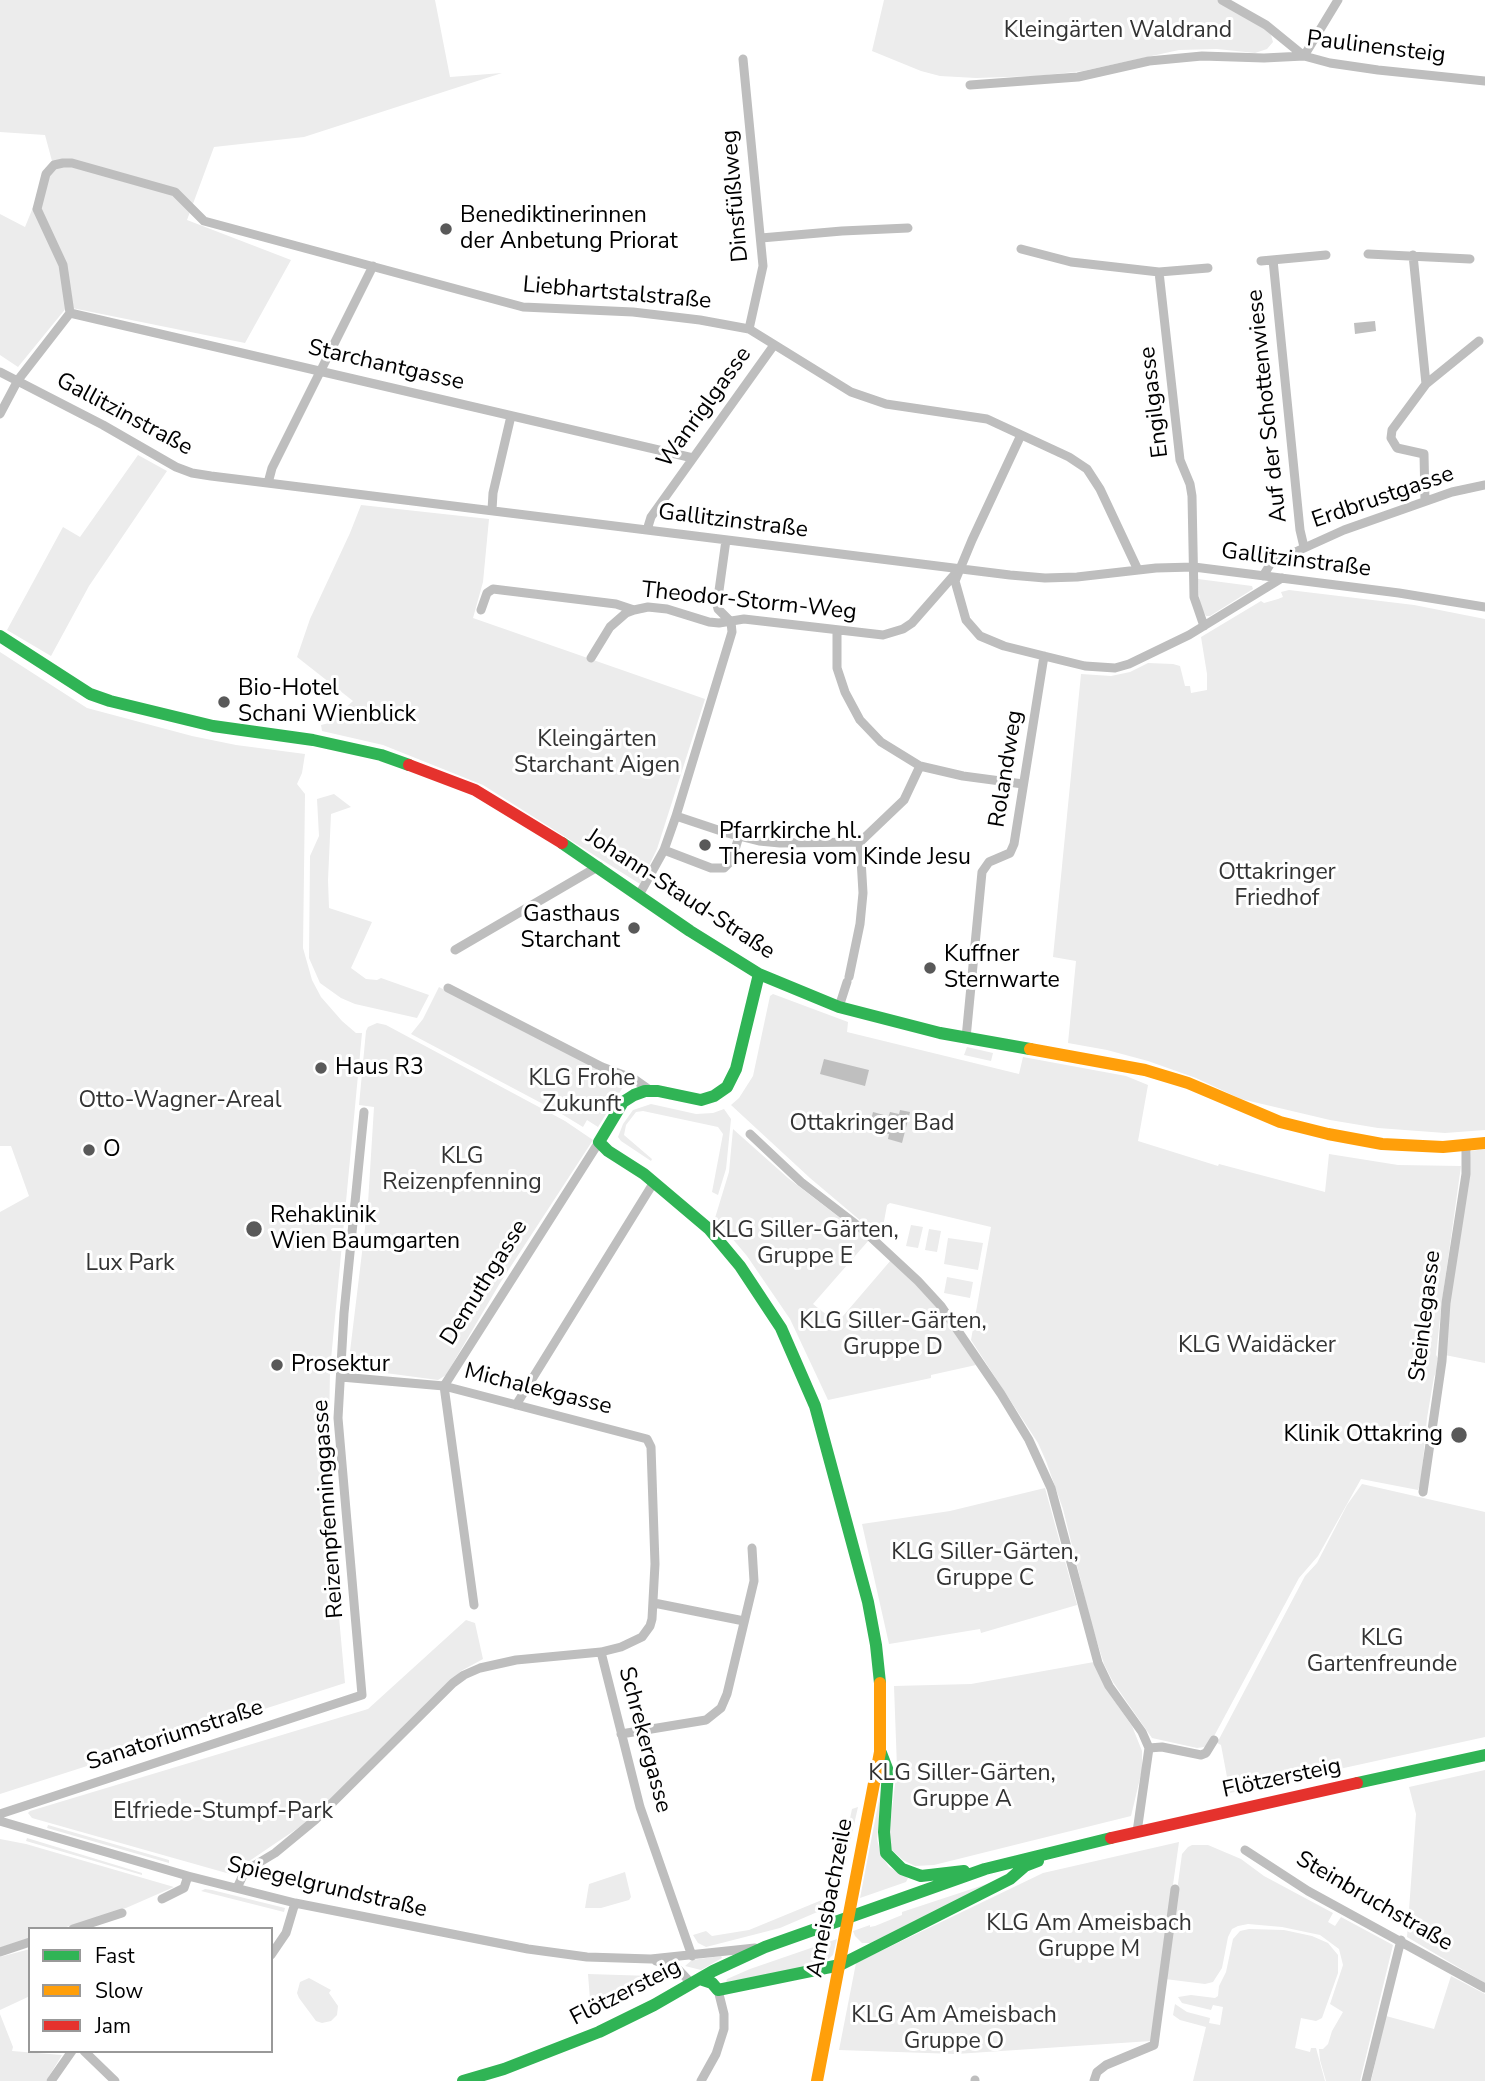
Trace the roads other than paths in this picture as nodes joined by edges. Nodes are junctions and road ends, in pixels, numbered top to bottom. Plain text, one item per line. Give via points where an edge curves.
1 (1222, 0) edge
2 (1338, 0) edge
3 (1304, 56) junction
4 (743, 59) dead end
5 (1485, 80) edge
6 (970, 85) dead end
7 (908, 228) dead end
8 (761, 238) junction
9 (1021, 249) dead end
10 (1368, 254) dead end
11 (1326, 255) dead end
12 (1413, 255) junction
13 (1470, 259) dead end
14 (1273, 260) junction
15 (1261, 261) dead end
16 (373, 266) junction
17 (1209, 268) dead end
18 (1159, 272) junction
19 (70, 313) junction
20 (749, 329) junction
21 (1479, 341) dead end
22 (774, 345) junction
23 (320, 371) junction
24 (0, 372) edge
25 (18, 380) junction
26 (1426, 384) junction
27 (0, 414) edge
28 (511, 416) junction
29 (1021, 435) junction
30 (1437, 453) dead end
31 (1424, 454) junction
32 (693, 458) junction
33 (268, 483) junction
34 (1485, 485) edge
35 (1425, 501) junction
36 (492, 510) junction
37 (647, 530) junction
38 (726, 540) junction
39 (1304, 547) junction
40 (1194, 567) junction
41 (959, 569) junction
42 (1138, 570) junction
43 (1263, 576) junction
44 (1282, 578) junction
45 (1485, 607) edge
46 (634, 610) junction
47 (481, 611) dead end
48 (731, 622) junction
49 (1204, 626) junction
50 (837, 631) junction
51 (0, 636) edge
52 (1044, 656) junction
53 (591, 658) dead end
54 (920, 766) junction
55 (1023, 784) junction
56 (676, 816) junction
57 (739, 836) junction
58 (860, 842) junction
59 (664, 850) junction
60 (599, 866) junction
61 (639, 895) junction
62 (455, 950) dead end
63 (759, 974) junction
64 (448, 988) dead end
65 (839, 1007) junction
66 (967, 1038) junction
67 (651, 1091) junction
68 (364, 1111) dead end
69 (750, 1134) dead end
70 (599, 1142) junction
71 (1485, 1143) edge
72 (1466, 1146) junction
73 (654, 1182) junction
74 (341, 1377) junction
75 (444, 1386) junction
76 (516, 1405) junction
77 (642, 1437) joint
78 (1423, 1492) dead end
79 (752, 1548) dead end
80 (654, 1603) junction
81 (474, 1605) dead end
82 (744, 1621) junction
83 (601, 1652) junction
84 (362, 1695) joint
85 (621, 1734) junction
86 (1214, 1740) dead end
87 (1149, 1748) junction
88 (880, 1752) junction
89 (1485, 1755) edge
90 (0, 1814) edge
91 (0, 1821) edge
92 (1137, 1832) junction
93 (1087, 1843) junction
94 (1245, 1850) dead end
95 (985, 1869) junction
96 (188, 1876) junction
97 (237, 1888) junction
98 (1175, 1889) dead end
99 (162, 1899) dead end
100 (295, 1903) junction
101 (122, 1913) dead end
102 (79, 1927) edge
103 (1401, 1940) junction
104 (28, 1943) edge
105 (765, 1947) junction
106 (0, 1952) edge
107 (273, 1952) edge
108 (692, 1956) junction
109 (651, 1959) junction
110 (840, 1965) junction
111 (696, 1981) junction
112 (1485, 1988) edge
113 (718, 1990) junction
114 (71, 2053) edge
115 (86, 2053) edge
116 (51, 2081) edge
117 (115, 2081) edge
118 (463, 2081) edge
119 (701, 2081) edge
120 (817, 2081) edge
121 (1094, 2081) edge
122 (1366, 2081) edge

1 - 3 street via 1266,25
2 - 3 street
3 - 5 street, Paulinensteig via 1378,70
3 - 6 street, Paulinensteig via 1173,57 1078,77
4 - 8 street, Dinsfüßlweg
7 - 8 street
8 - 20 street, Dinsfüßlweg via 763,266
9 - 18 street via 1071,262
10 - 12 street
11 - 14 street
12 - 13 street
12 - 26 street
14 - 15 street
14 - 39 street, Auf der Schottenwiese
16 - 19 street, Liebhartstalstraße via 204,221 175,192 63,163 46,174 37,209 63,265
16 - 20 street, Liebhartstalstraße via 523,307 633,312
16 - 23 street
17 - 18 street
18 - 40 street, Engilgasse via 1180,460 1192,496
19 - 23 street, Starchantgasse
19 - 25 street
20 - 22 street, Liebhartstalstraße
21 - 26 street
22 - 29 street, Liebhartstalstraße via 851,393 886,404 987,419
22 - 32 street, Wanriglgasse
23 - 28 street, Starchantgasse
23 - 33 street
24 - 25 street, Gallitzinstraße
25 - 27 street
25 - 33 street, Gallitzinstraße via 176,467
26 - 31 street via 1395,424 1391,438 1397,448
28 - 32 street, Starchantgasse
28 - 36 street
29 - 41 street
29 - 42 street, Liebhartstalstraße via 1069,457 1092,475
30 - 31 street
31 - 35 street
32 - 37 street, Wanriglgasse via 651,517
33 - 36 street, Gallitzinstraße
34 - 35 street, Erdbrustgasse
35 - 39 street, Erdbrustgasse
36 - 37 street, Gallitzinstraße
37 - 38 street, Gallitzinstraße
38 - 41 street, Gallitzinstraße
38 - 48 street via 717,605
39 - 43 street, Erdbrustgasse via 1271,563
40 - 42 street, Gallitzinstraße
40 - 43 street, Gallitzinstraße
40 - 49 street, Engilgasse via 1195,601
41 - 42 street, Gallitzinstraße via 1045,578
41 - 50 street, Theodor-Storm-Weg via 903,629 883,635
41 - 52 street via 957,592 971,629 991,641
43 - 44 street, Gallitzinstraße
44 - 45 street, Gallitzinstraße
44 - 49 street
46 - 47 street, Theodor-Storm-Weg via 493,589 486,593
46 - 48 street, Theodor-Storm-Weg via 659,608 709,622
46 - 53 street via 610,627
48 - 50 street, Theodor-Storm-Weg via 744,619
48 - 56 street via 732,632
49 - 52 street via 1115,668
50 - 54 street via 837,668 851,707 881,742
51 - 60 street, Johann-Staud-Straße via 90,694 110,701 213,726 328,743 433,773 487,797
52 - 55 street, Rolandweg
54 - 55 street
54 - 58 street via 904,800
55 - 66 street, Rolandweg via 1013,847 982,872
56 - 57 street
56 - 59 street
57 - 58 street via 780,843
57 - 59 street via 732,860 724,868 711,868
58 - 65 street via 860,924
59 - 61 street
60 - 61 street, Johann-Staud-Straße
60 - 62 street
61 - 63 street, Johann-Staud-Straße
63 - 65 street, Johann-Staud-Straße
63 - 67 street via 736,1069 727,1087 701,1100
64 - 67 street
65 - 66 street, Johann-Staud-Straße
66 - 72 street, Johann-Staud-Straße via 1164,1075 1280,1122 1328,1135 1382,1144
67 - 70 street, Demuthgasse via 623,1102
68 - 74 street, Reizenpfenninggasse
69 - 87 street via 918,1281 941,1306 1001,1395 1051,1488 1098,1663
70 - 73 street, Ameisbachzeile
70 - 75 street, Demuthgasse
71 - 72 street, Johann-Staud-Straße
72 - 78 street, Steinlegasse
73 - 76 street
73 - 88 street, Ameisbachzeile via 709,1229 740,1266 799,1365 815,1406 873,1626 880,1686
74 - 75 street, Michalekgasse
74 - 84 street, Reizenpfenninggasse via 338,1418
75 - 76 street, Michalekgasse
75 - 81 street
76 - 77 street, Michalekgasse
77 - 80 street, Schrekergasse via 651,1447
79 - 82 street via 754,1581
80 - 82 street
80 - 83 street, Schrekergasse via 650,1626 642,1637
82 - 85 street via 727,1694 717,1713 705,1720
83 - 85 street, Schrekergasse
83 - 97 street via 516,1660 464,1675 315,1820 246,1871
84 - 90 street, Sanatoriumstraße
85 - 108 street, Schrekergasse via 640,1807
86 - 87 street via 1200,1755
87 - 92 street
88 - 95 street via 888,1771 883,1843 892,1861 921,1876
88 - 110 street, Ameisbachzeile
89 - 92 street, Flötzersteig
91 - 96 street, Spiegelgrundstraße
92 - 93 street, Flötzersteig
93 - 95 street, Flötzersteig
93 - 110 street, Flötzersteig via 1025,1866 1010,1879
94 - 103 street, Steinbruchstraße via 1308,1891
95 - 105 street, Flötzersteig
96 - 97 street, Spiegelgrundstraße
96 - 99 street via 184,1888
97 - 100 street, Spiegelgrundstraße
98 - 121 street via 1154,2045 1106,2065
100 - 107 street via 286,1933
100 - 109 street, Spiegelgrundstraße via 528,1949
101 - 102 street
103 - 112 street, Steinbruchstraße
103 - 122 street
104 - 106 street
105 - 108 street, Spiegelgrundstraße
105 - 111 street, Flötzersteig
108 - 109 street, Spiegelgrundstraße
109 - 111 street, Spiegelgrundstraße via 676,1967
110 - 113 street, Flötzersteig
110 - 120 street, Ameisbachzeile
111 - 113 street via 712,1983
111 - 118 street, Flötzersteig via 576,2042
113 - 119 street via 724,2029
114 - 116 street
115 - 117 street

